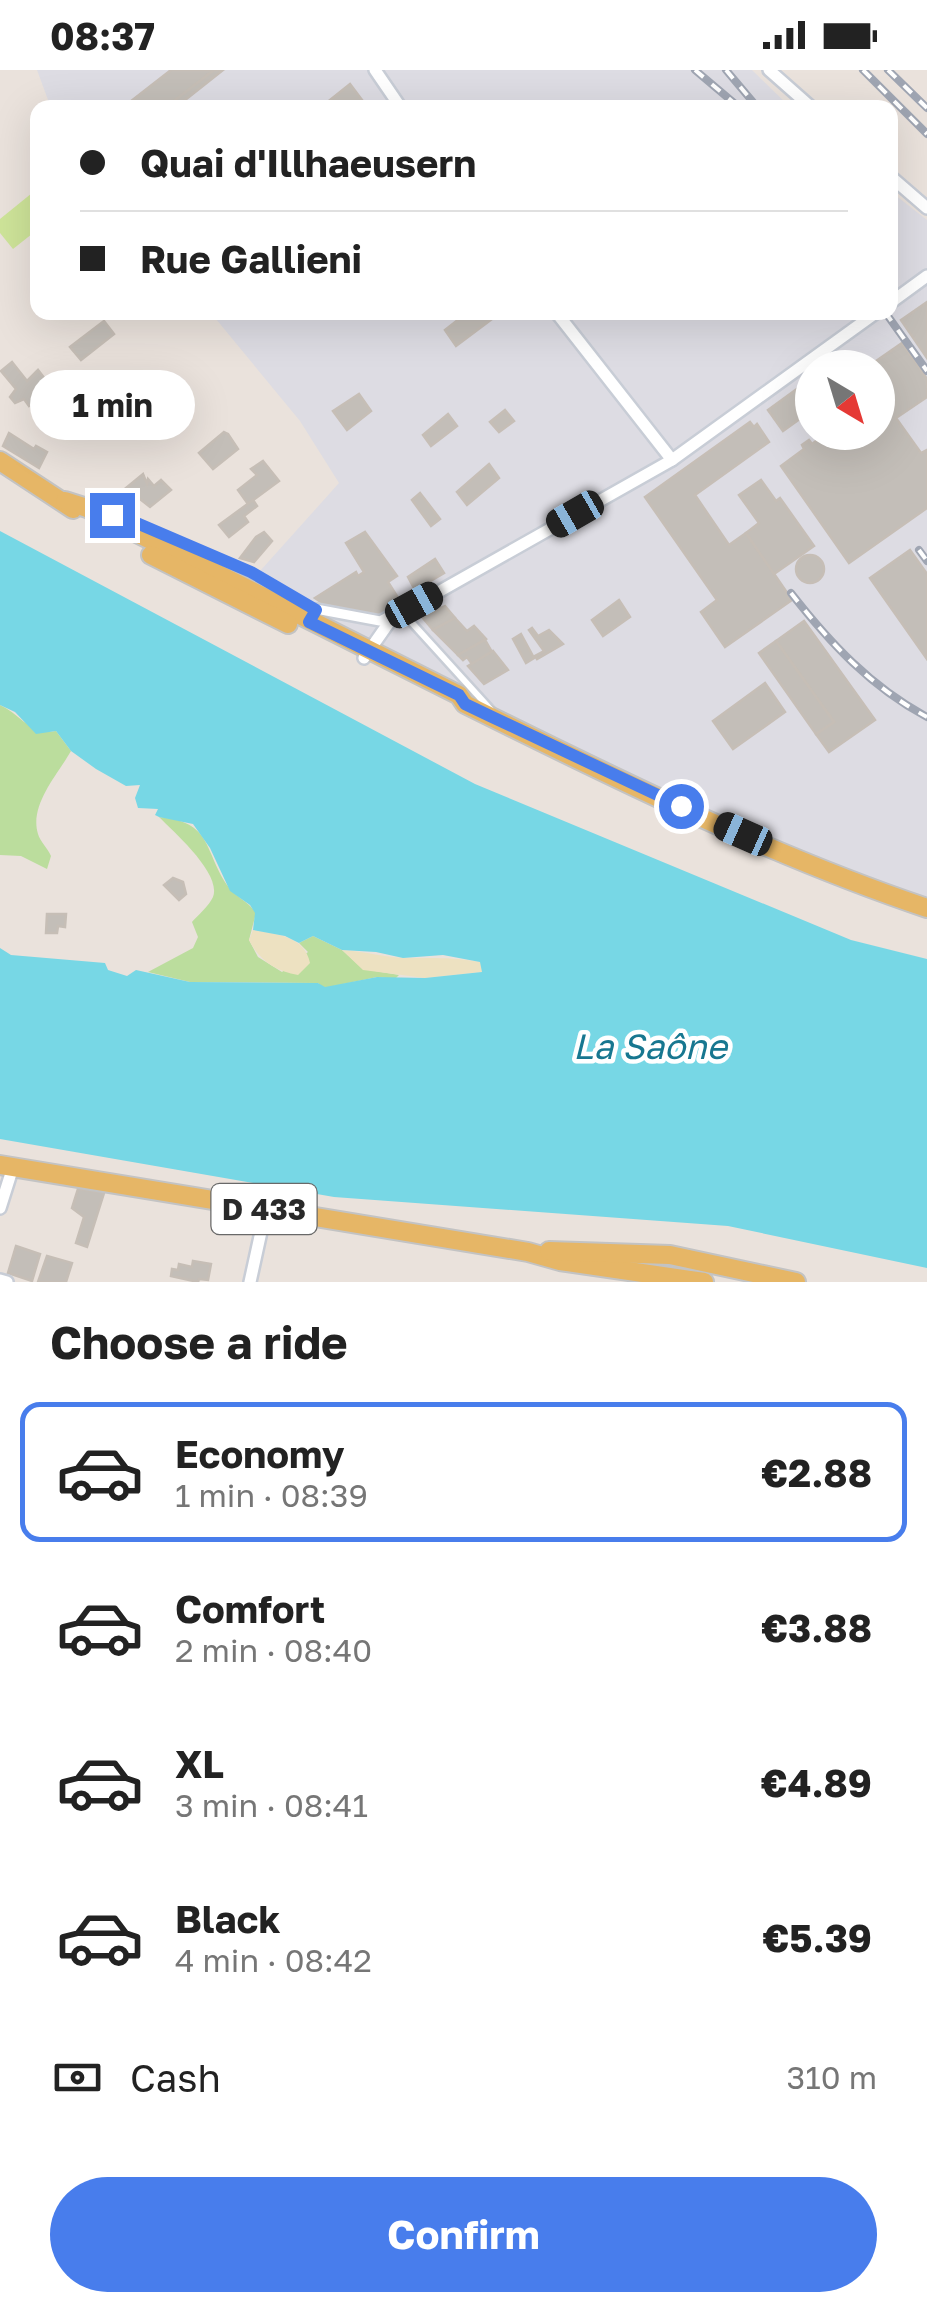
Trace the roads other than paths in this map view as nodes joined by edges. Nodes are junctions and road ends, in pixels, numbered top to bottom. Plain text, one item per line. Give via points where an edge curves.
1 (375, 70) edge
2 (770, 70) edge
3 (396, 100) edge
4 (803, 100) edge
5 (898, 183) edge
6 (927, 208) edge
7 (927, 276) edge
8 (898, 297) edge
9 (562, 320) edge
10 (865, 320) edge
11 (672, 460) junction
12 (0, 461) edge
13 (101, 522) junction
14 (405, 614) junction
15 (309, 621) junction
16 (366, 654) junction
17 (490, 716) junction
18 (927, 908) edge
19 (6, 1166) edge
20 (0, 1208) edge
21 (266, 1209) junction
22 (652, 1269) edge
23 (250, 1282) edge
24 (704, 1282) edge
25 (796, 1282) edge

1 - 3 street
2 - 4 street
5 - 6 street
7 - 8 street
9 - 11 street
10 - 11 street
11 - 14 street
12 - 13 main road via 78,514
13 - 15 main road via 237,601
13 - 15 lane via 125,518 251,572
14 - 15 street via 380,621
14 - 16 street via 390,621
14 - 17 lane
15 - 16 main road
16 - 17 main road
17 - 18 main road via 788,854
19 - 20 street
19 - 21 main road, D 433
21 - 22 main road, D 433 via 560,1261
21 - 23 street
22 - 24 main road, D 433
22 - 25 main road, D 433

